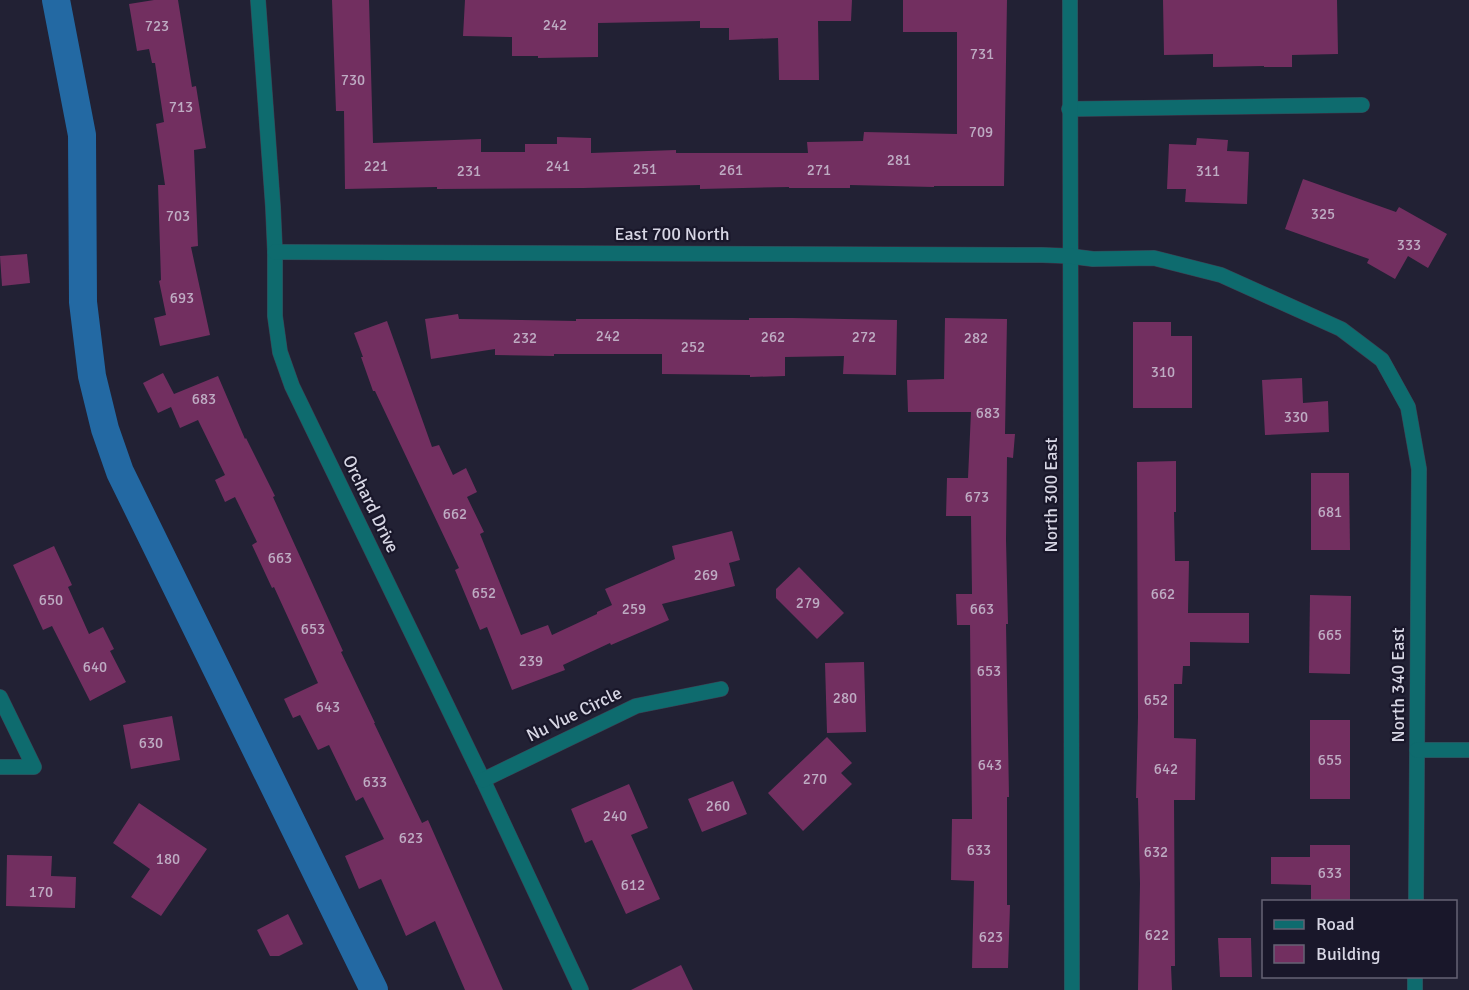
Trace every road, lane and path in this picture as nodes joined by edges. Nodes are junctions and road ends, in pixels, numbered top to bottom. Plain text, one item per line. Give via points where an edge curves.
1 (258, 0) edge
2 (1070, 0) edge
3 (1362, 105) dead end
4 (1069, 109) junction
5 (275, 252) junction
6 (1069, 256) junction
7 (1419, 469) joint
8 (721, 689) dead end
9 (0, 696) edge
10 (1417, 750) junction
11 (1469, 750) edge
12 (0, 767) edge
13 (483, 780) junction
14 (1416, 900) edge
15 (581, 990) edge
16 (1072, 990) edge

1 - 5 street, Orchard Drive
2 - 4 street, North 300 East
3 - 4 street
4 - 6 street, North 300 East
5 - 6 street, East 700 North
5 - 13 street, Orchard Drive via 275,316 280,352 292,386
6 - 7 street, East 700 North via 1154,258 1221,274 1341,329 1382,360 1408,407
6 - 16 street, North 300 East
7 - 10 street, North 340 East
8 - 13 street, Nu Vue Circle via 636,706
9 - 12 street via 33,767
10 - 11 street
10 - 14 street, North 340 East
13 - 15 street, Orchard Drive

